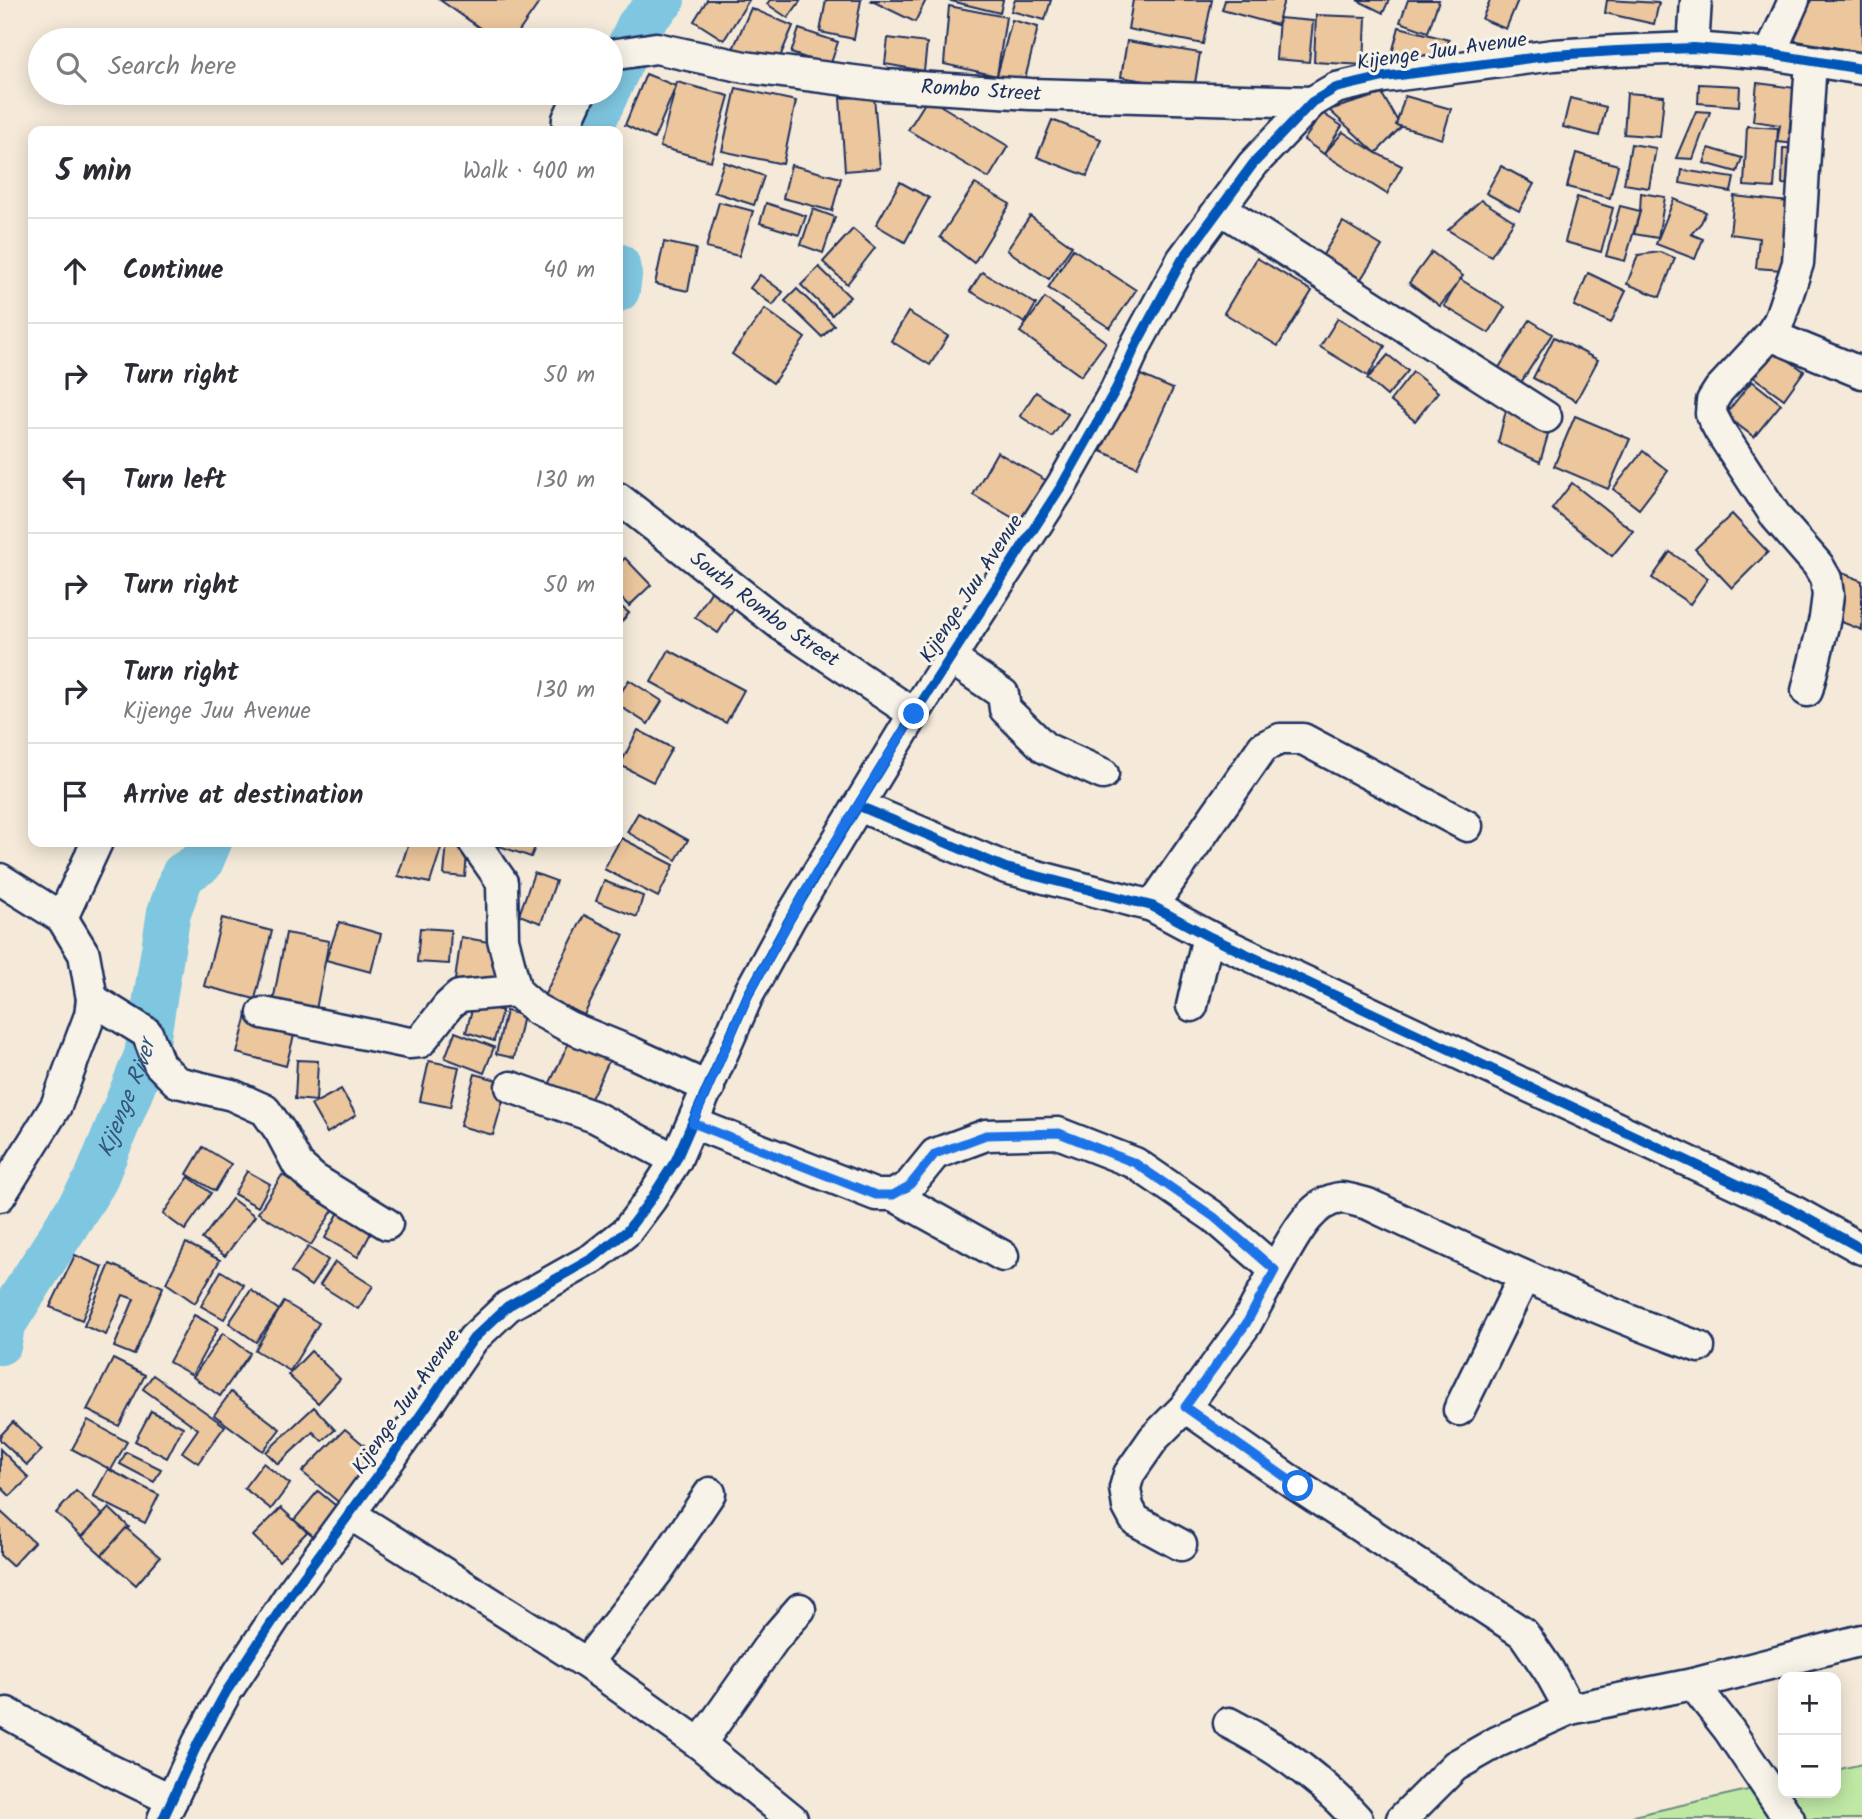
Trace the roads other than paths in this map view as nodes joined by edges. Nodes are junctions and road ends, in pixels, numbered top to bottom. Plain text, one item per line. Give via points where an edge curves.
1 (1696, 0) edge
2 (1794, 0) edge
3 (1693, 48) junction
4 (623, 52) edge
5 (1770, 54) junction
6 (1811, 61) junction
7 (1862, 69) edge
8 (1312, 102) junction
9 (574, 105) edge
10 (567, 126) edge
11 (1221, 209) junction
12 (1770, 335) junction
13 (1862, 373) edge
14 (1546, 417) dead end
15 (623, 502) edge
16 (950, 658) junction
17 (1807, 691) dead end
18 (914, 714) junction
19 (1103, 775) dead end
20 (859, 806) junction
21 (1467, 826) dead end
22 (95, 847) edge
23 (478, 847) edge
24 (0, 879) edge
25 (1152, 906) junction
26 (62, 918) junction
27 (1208, 936) junction
28 (516, 991) junction
29 (98, 1003) junction
30 (1192, 1006) dead end
31 (263, 1013) dead end
32 (511, 1087) dead end
33 (709, 1088) junction
34 (693, 1123) junction
35 (676, 1160) junction
36 (893, 1195) junction
37 (0, 1196) edge
38 (387, 1224) dead end
39 (1862, 1249) edge
40 (1003, 1256) dead end
41 (1275, 1270) junction
42 (1524, 1277) junction
43 (1699, 1347) dead end
44 (1185, 1407) junction
45 (1459, 1410) dead end
46 (710, 1493) dead end
47 (350, 1514) junction
48 (1181, 1545) dead end
49 (800, 1609) dead end
50 (1862, 1640) edge
51 (586, 1663) junction
52 (1693, 1684) junction
53 (1570, 1709) junction
54 (6, 1713) dead end
55 (1229, 1723) dead end
56 (699, 1744) junction
57 (168, 1810) edge
58 (792, 1819) edge
59 (1357, 1819) edge
60 (1402, 1819) edge
61 (1789, 1819) edge

1 - 3 street
2 - 5 street
3 - 5 street, Kijenge Juu Avenue
3 - 8 street, Kijenge Juu Avenue via 1554,55 1384,77 1336,88
4 - 8 street, Rombo Street via 656,48 744,67 885,85
5 - 6 street, Kijenge Juu Avenue
6 - 7 street, Kijenge Juu Avenue
6 - 12 street via 1798,263
8 - 11 street, Kijenge Juu Avenue via 1253,164
9 - 10 street
11 - 14 street
11 - 16 street, Kijenge Juu Avenue via 1182,260 1062,485
12 - 13 street
12 - 17 street via 1719,390 1711,414 1777,518 1826,579 1825,618
15 - 18 street, South Rombo Street via 781,625
16 - 18 street, Kijenge Juu Avenue
16 - 19 street via 1003,694 1005,709 1045,748
18 - 20 street, Kijenge Juu Avenue
20 - 25 street via 1006,868
20 - 33 street, Kijenge Juu Avenue via 748,995
21 - 25 street via 1303,738 1280,739 1263,747
22 - 26 street
23 - 28 street via 502,882 503,939
24 - 26 street
25 - 27 street
26 - 29 street via 84,954
27 - 30 street
27 - 39 street via 1790,1209
28 - 31 street via 459,996 420,1042 409,1043
28 - 33 street via 536,1009 569,1027
29 - 37 street via 57,1106
29 - 38 street via 147,1033 159,1064 177,1082 232,1095 265,1110 298,1165
32 - 35 street via 594,1117
33 - 34 street, Kijenge Juu Avenue
34 - 35 street, Kijenge Juu Avenue
34 - 36 street via 876,1195
35 - 47 street, Kijenge Juu Avenue via 627,1231 593,1258 508,1306 473,1339
36 - 40 street
36 - 41 street via 909,1186 935,1154 986,1135 1059,1133 1135,1163 1214,1217
41 - 42 street via 1304,1222 1321,1206 1340,1198 1368,1203
41 - 44 street via 1246,1324
42 - 43 street
42 - 45 street
44 - 48 street via 1139,1457 1125,1488 1135,1520
44 - 53 street via 1523,1633
46 - 51 street via 657,1572
47 - 51 street
47 - 57 street, Kijenge Juu Avenue via 226,1692
49 - 56 street
50 - 52 street
51 - 56 street
52 - 53 street
52 - 61 street
53 - 60 street via 1455,1766
54 - 57 street via 106,1768
55 - 59 street via 1289,1757
56 - 58 street

